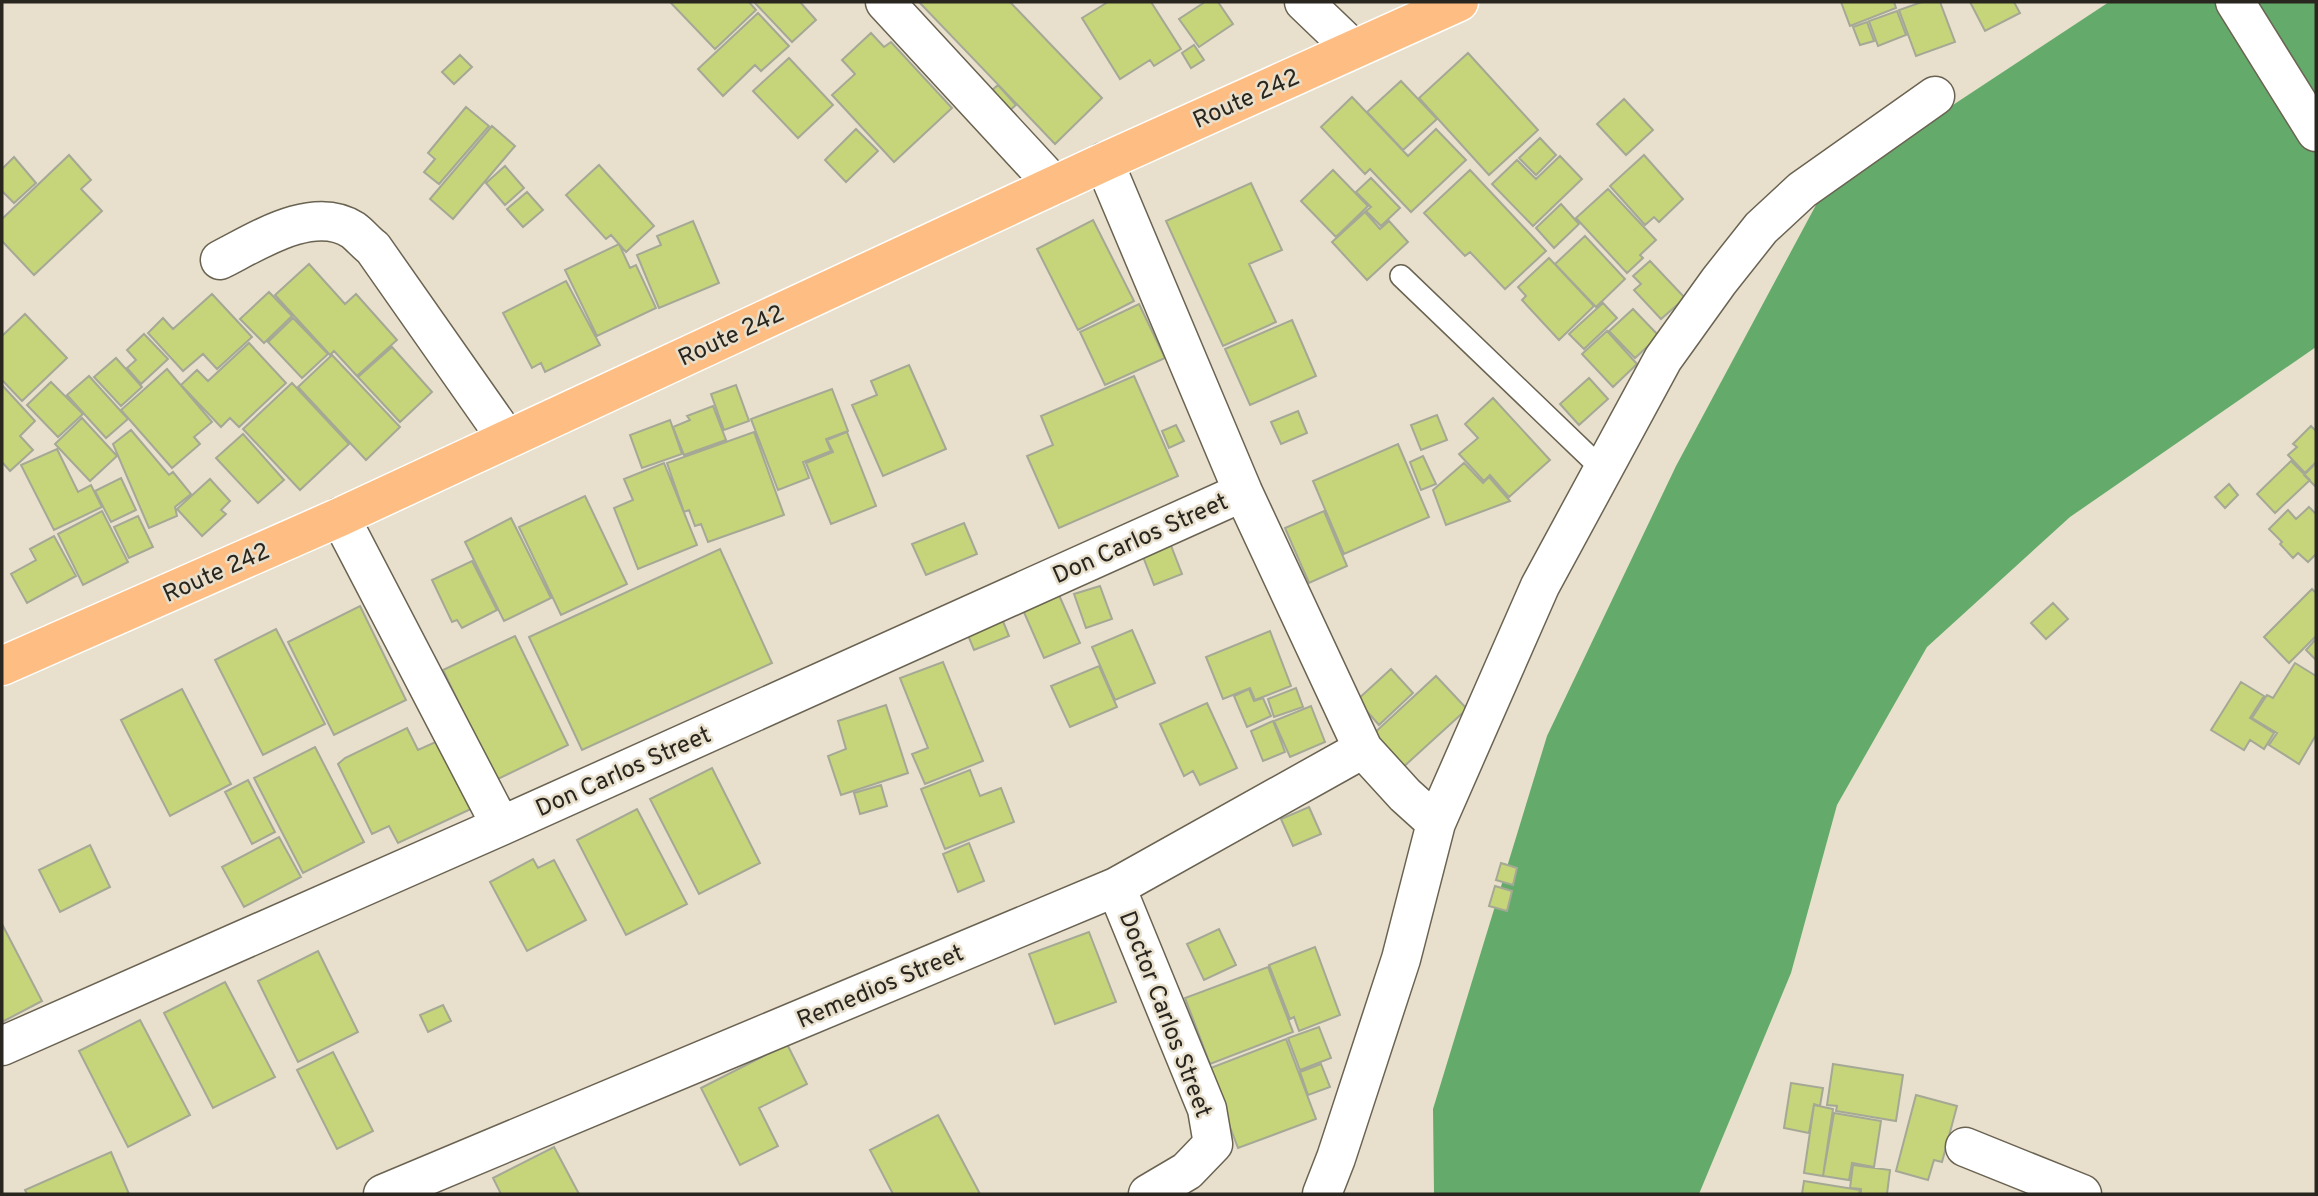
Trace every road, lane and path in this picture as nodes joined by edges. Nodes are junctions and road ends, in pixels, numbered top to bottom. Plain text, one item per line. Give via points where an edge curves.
1 (885, 2) edge
2 (1304, 2) edge
3 (1459, 2) edge
4 (2235, 2) edge
5 (1353, 49) junction
6 (1935, 96) dead end
7 (2316, 132) edge
8 (1104, 162) junction
9 (1054, 185) junction
10 (220, 260) dead end
11 (1401, 276) dead end
12 (507, 439) junction
13 (1603, 470) junction
14 (1243, 492) junction
15 (340, 517) junction
16 (2, 666) edge
17 (1363, 749) junction
18 (1436, 823) junction
19 (501, 826) junction
20 (1116, 887) junction
21 (2, 1046) edge
22 (1965, 1147) dead end
23 (383, 1194) edge
24 (1149, 1194) edge
25 (1322, 1194) edge
26 (2082, 1194) edge

1 - 9 street
2 - 5 street
3 - 5 main road, Route 242
4 - 7 street
5 - 8 main road, Route 242
6 - 13 street via 1802,190 1761,228 1663,359
8 - 9 main road, Route 242
8 - 14 street
9 - 12 main road, Route 242
10 - 12 street via 293,225 323,220 351,229 373,248
11 - 13 lane
12 - 15 main road, Route 242
13 - 18 street via 1541,586
14 - 17 street
14 - 19 street, Don Carlos Street
15 - 16 main road, Route 242
15 - 19 street
17 - 18 street
17 - 20 street, Remedios Street
18 - 25 street via 1401,959
19 - 21 street, Don Carlos Street
20 - 23 street, Remedios Street
20 - 24 street, Doctor Carlos Street via 1207,1109 1213,1144 1187,1171
22 - 26 street

